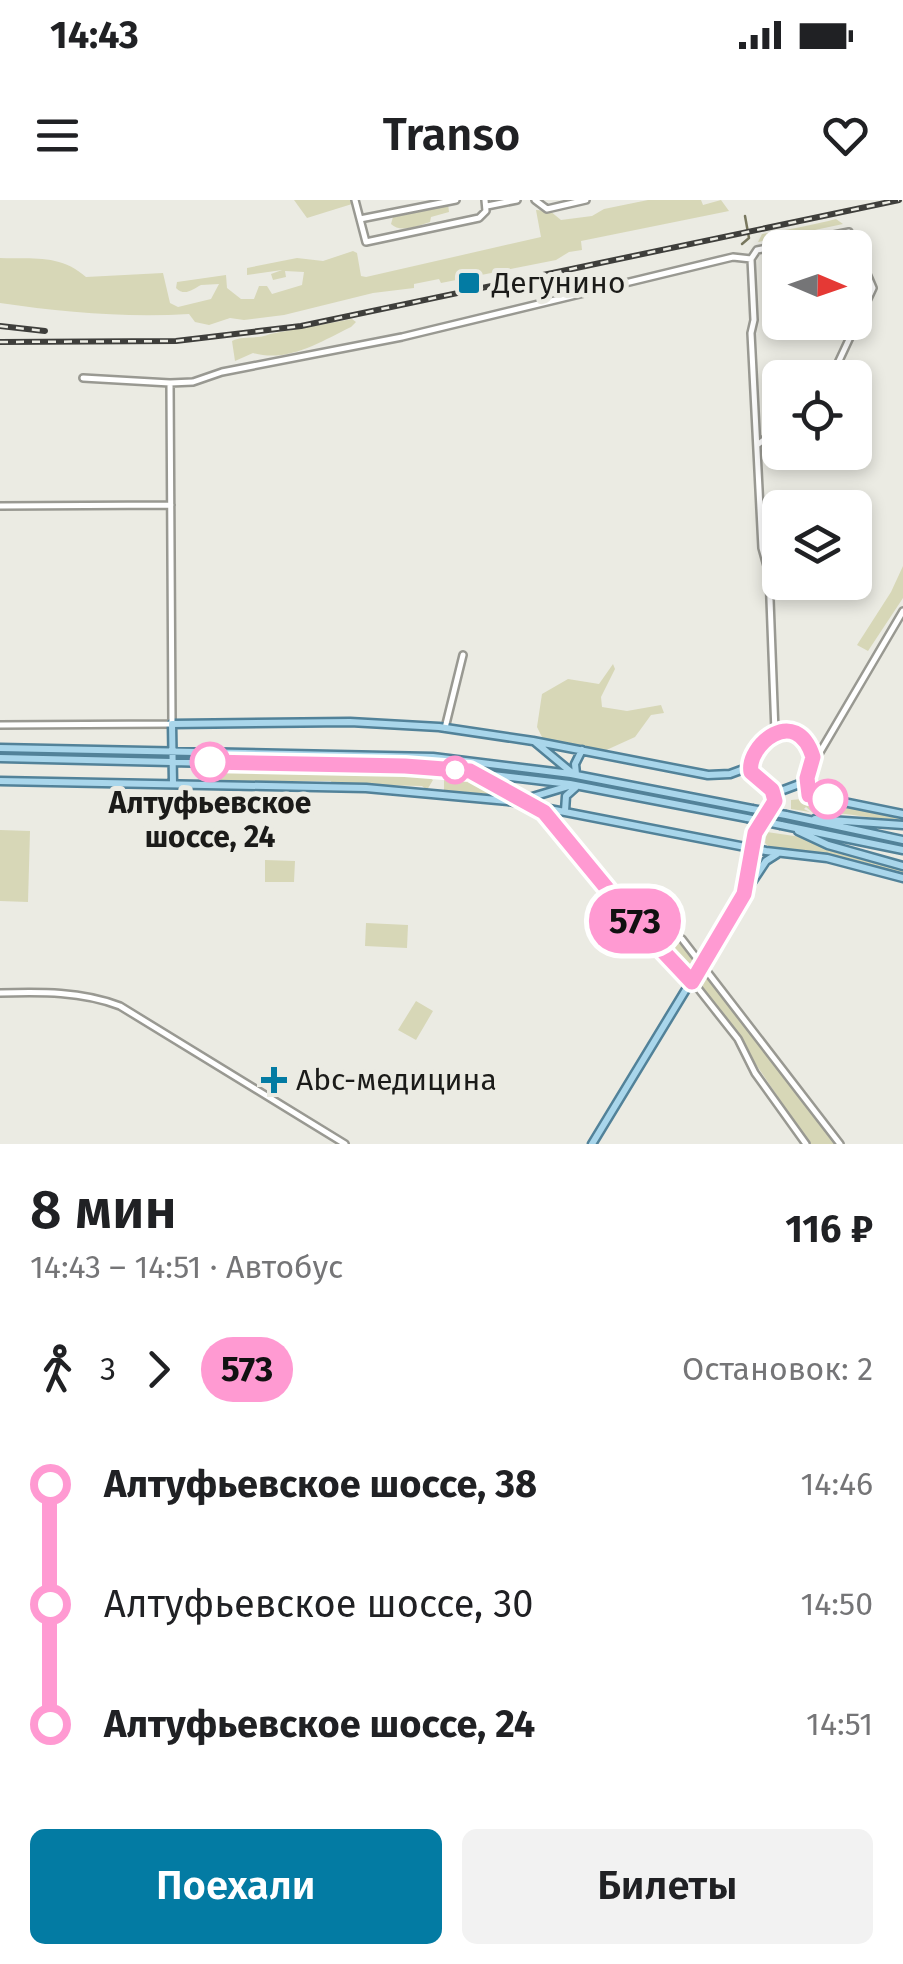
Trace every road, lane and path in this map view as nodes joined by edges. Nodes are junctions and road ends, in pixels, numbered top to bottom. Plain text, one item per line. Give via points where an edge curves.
1 (355, 200) edge
2 (456, 200) edge
3 (517, 200) edge
4 (535, 200) edge
5 (586, 200) edge
6 (486, 203) edge
7 (360, 219) junction
8 (752, 259) junction
9 (839, 360) edge
10 (83, 378) dead end
11 (170, 384) junction
12 (762, 441) edge
13 (757, 445) junction
14 (170, 505) junction
15 (0, 506) edge
16 (903, 611) edge
17 (463, 655) dead end
18 (0, 724) edge
19 (172, 724) junction
20 (445, 728) junction
21 (775, 732) junction
22 (533, 740) junction
23 (0, 748) edge
24 (582, 750) junction
25 (174, 751) junction
26 (815, 753) junction
27 (0, 758) edge
28 (174, 761) junction
29 (749, 767) junction
30 (470, 771) junction
31 (577, 775) junction
32 (807, 778) junction
33 (0, 781) edge
34 (173, 784) junction
35 (580, 786) junction
36 (772, 790) junction
37 (517, 801) junction
38 (533, 806) junction
39 (565, 811) junction
40 (903, 814) edge
41 (790, 816) junction
42 (784, 826) junction
43 (903, 826) edge
44 (563, 832) junction
45 (755, 833) junction
46 (903, 840) edge
47 (752, 848) junction
48 (903, 850) edge
49 (766, 851) junction
50 (783, 853) junction
51 (903, 866) edge
52 (903, 878) edge
53 (744, 894) junction
54 (628, 914) junction
55 (677, 936) junction
56 (661, 950) junction
57 (704, 964) junction
58 (692, 982) junction
59 (0, 993) edge
60 (345, 1144) edge
61 (592, 1144) edge
62 (806, 1144) edge
63 (840, 1144) edge

1 - 7 street
2 - 7 street
3 - 6 street
4 - 5 street via 548,209
6 - 7 street via 476,219 366,242
8 - 9 street via 757,250 850,232 873,288
8 - 11 street
8 - 13 street
10 - 11 street
11 - 14 street
12 - 13 street
13 - 21 street
14 - 15 street
14 - 19 street
16 - 26 street
17 - 20 street
18 - 19 street
19 - 20 main road
19 - 25 main road
20 - 22 main road
21 - 26 main road via 796,732
21 - 29 main road
22 - 24 main road
22 - 31 main road
23 - 25 main road
24 - 29 main road via 708,776
24 - 31 main road
25 - 28 main road
25 - 31 main road via 418,756
26 - 32 main road
27 - 28 main road
28 - 30 main road
28 - 34 main road
29 - 36 main road
30 - 35 main road
30 - 37 main road
31 - 41 main road, bridge
32 - 36 main road via 795,788
32 - 40 main road via 809,795
33 - 34 main road
34 - 37 main road via 366,788
35 - 37 main road
35 - 39 main road via 567,794
35 - 42 main road, bridge
36 - 45 main road via 775,801
37 - 38 main road
38 - 39 main road
38 - 44 street
39 - 44 street
39 - 47 main road
41 - 43 main road
41 - 46 main road
42 - 48 main road
42 - 51 main road
44 - 54 street
45 - 47 main road
45 - 49 main road
47 - 49 main road
47 - 53 main road
49 - 50 main road
50 - 52 main road
50 - 53 main road via 769,859
53 - 57 main road
54 - 55 street
54 - 56 street
55 - 56 street via 661,936
55 - 57 street
56 - 58 street
57 - 58 main road
57 - 63 street
58 - 61 main road
58 - 62 street
59 - 60 street via 65,993 120,1006

